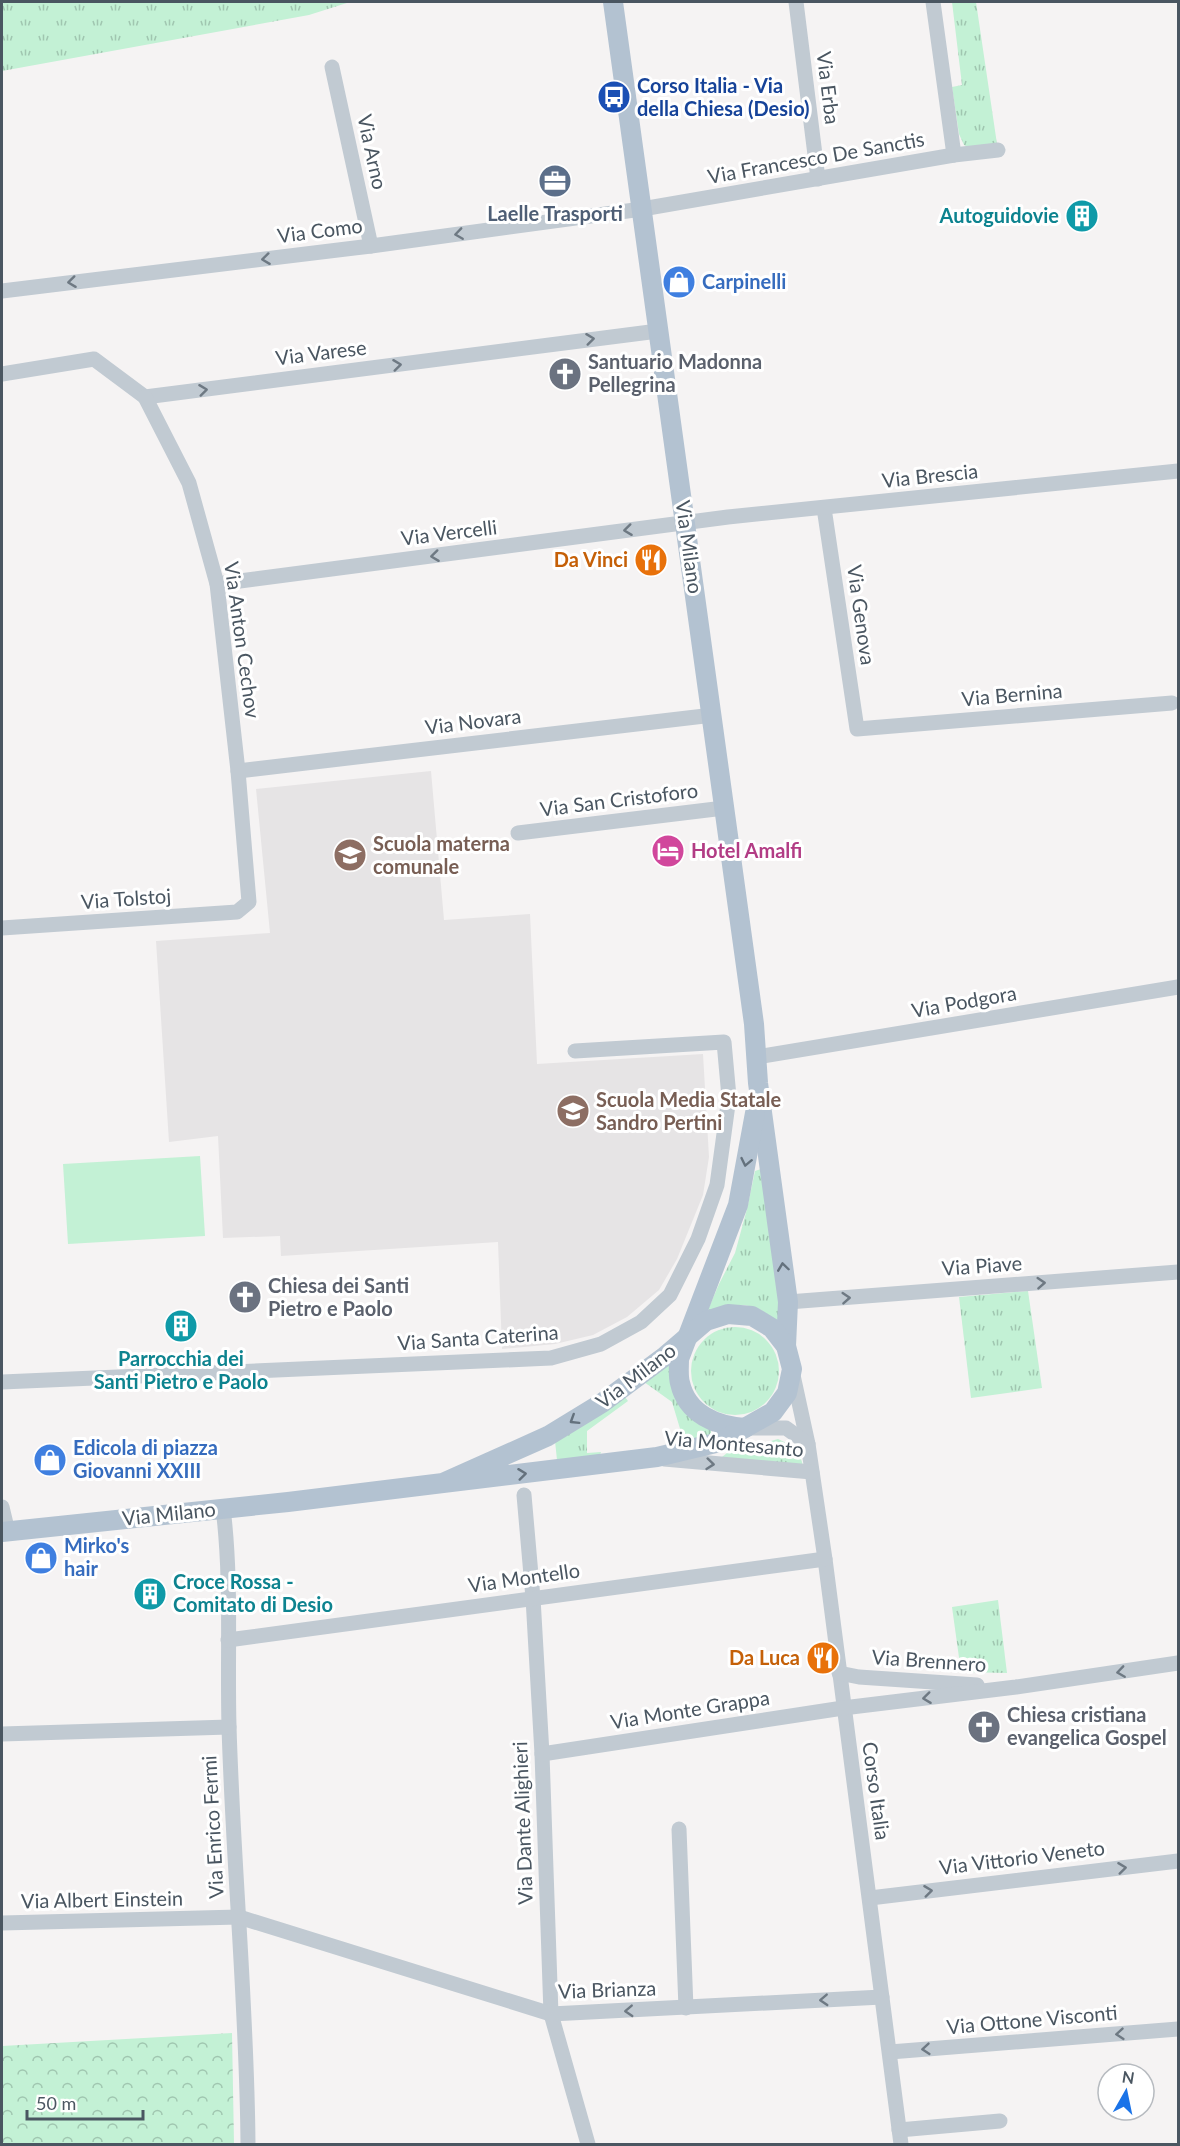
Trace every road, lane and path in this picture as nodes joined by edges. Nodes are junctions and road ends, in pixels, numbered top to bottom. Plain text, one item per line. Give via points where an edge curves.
1 (796, 2) edge
2 (933, 2) edge
3 (614, 5) edge
4 (332, 67) dead end
5 (998, 150) dead end
6 (954, 155) junction
7 (818, 179) junction
8 (642, 209) junction
9 (371, 246) junction
10 (2, 291) edge
11 (658, 331) junction
12 (2, 374) edge
13 (145, 398) junction
14 (1179, 471) edge
15 (824, 508) junction
16 (686, 523) junction
17 (217, 584) junction
18 (1172, 703) dead end
19 (713, 715) junction
20 (857, 729) joint
21 (238, 771) junction
22 (724, 808) junction
23 (518, 833) dead end
24 (249, 902) joint
25 (2, 928) edge
26 (1179, 987) edge
27 (575, 1051) dead end
28 (757, 1057) junction
29 (758, 1083) junction
30 (1179, 1272) edge
31 (788, 1302) junction
32 (689, 1336) junction
33 (786, 1346) junction
34 (792, 1370) junction
35 (2, 1382) edge
36 (745, 1428) junction
37 (808, 1444) junction
38 (652, 1458) junction
39 (812, 1472) junction
40 (443, 1483) junction
41 (524, 1495) dead end
42 (2, 1507) edge
43 (223, 1508) junction
44 (5, 1532) edge
45 (825, 1559) junction
46 (533, 1598) junction
47 (228, 1640) junction
48 (1179, 1663) edge
49 (839, 1673) junction
50 (1016, 1687) junction
51 (843, 1708) junction
52 (229, 1727) junction
53 (2, 1734) edge
54 (542, 1754) junction
55 (679, 1829) dead end
56 (1179, 1861) edge
57 (870, 1898) junction
58 (239, 1917) junction
59 (2, 1923) edge
60 (882, 1997) junction
61 (686, 2008) junction
62 (551, 2014) junction
63 (1179, 2029) edge
64 (890, 2052) junction
65 (1000, 2121) dead end
66 (900, 2137) edge
67 (248, 2145) edge
68 (588, 2145) edge

1 - 7 street, Via Erba
2 - 6 street
3 - 8 main road, Via Milano
4 - 9 street, Via Arno
5 - 6 street, Via Francesco De Sanctis
6 - 7 street, Via Francesco De Sanctis
7 - 8 street, Via Francesco De Sanctis
8 -> 9 street, Via Como
8 - 11 main road, Via Milano
9 -> 10 street, Via Como
13 -> 11 street, Via Varese
11 - 16 main road, Via Milano
12 - 13 street via 94,359
13 - 17 street, Via Anton Cechov via 189,483
14 - 15 street, Via Brescia
15 - 16 street, Via Brescia
15 - 20 street, Via Genova
16 -> 17 street, Via Vercelli
16 - 19 main road, Via Milano
17 - 21 street, Via Anton Cechov
18 - 20 street, Via Bernina
19 - 21 street, Via Novara
19 - 22 main road, Via Milano
21 - 24 street, Via Anton Cechov
22 - 23 street, Via San Cristoforo
22 - 28 main road, Via Milano
24 - 25 street, Via Tolstoj via 237,912
26 - 28 street, Via Podgora
27 - 35 street, Via Santa Caterina via 724,1042 729,1097 717,1185 698,1239 670,1295 641,1322 601,1344 551,1358
28 - 29 main road, Via Milano
31 -> 29 main road, Via Milano
29 -> 32 main road, Via Milano via 738,1204
31 -> 30 street, Via Piave
31 - 33 main road, Via Milano
32 - 33 main road via 706,1322 728,1314 752,1316 772,1328
32 - 36 main road via 679,1359 679,1383 689,1404 707,1420
32 -> 40 main road, Via Milano via 602,1403 548,1436
33 - 34 main road
34 - 36 main road via 787,1393 773,1412
34 - 37 street, Corso Italia
36 - 37 street via 786,1428
36 - 38 main road, Via Milano via 720,1442
37 - 39 street, Corso Italia
38 -> 39 street, Via Montesanto
40 -> 38 main road, Via Milano
39 - 45 street, Corso Italia
40 - 43 main road, Via Milano
41 - 46 street, Via Dante Alighieri
42 - 44 street
43 - 44 main road, Via Milano
43 - 47 street, Via Enrico Fermi
45 - 46 street, Via Montello
45 - 49 street, Corso Italia
46 - 47 street, Via Montello
46 - 54 street, Via Dante Alighieri
47 - 52 street, Via Enrico Fermi
48 -> 50 street, Via Brennero
49 - 50 street, Via Brennero
49 - 51 street, Corso Italia
50 -> 51 street, Via Brennero
51 - 54 street, Via Monte Grappa
51 - 57 street, Corso Italia
52 - 53 street
52 - 58 street, Via Enrico Fermi
54 - 62 street, Via Dante Alighieri
55 - 61 street
57 -> 56 street, Via Vittorio Veneto
57 - 60 street, Corso Italia
58 - 59 street, Via Albert Einstein
58 - 62 street, Via Brianza
58 - 67 street, Via Enrico Fermi
60 -> 61 street, Via Brianza
60 - 64 street, Corso Italia
61 -> 62 street, Via Brianza
62 - 68 street, Via Dante Alighieri
63 -> 64 street, Via Ottone Visconti
64 - 66 street, Corso Italia
65 - 66 street

